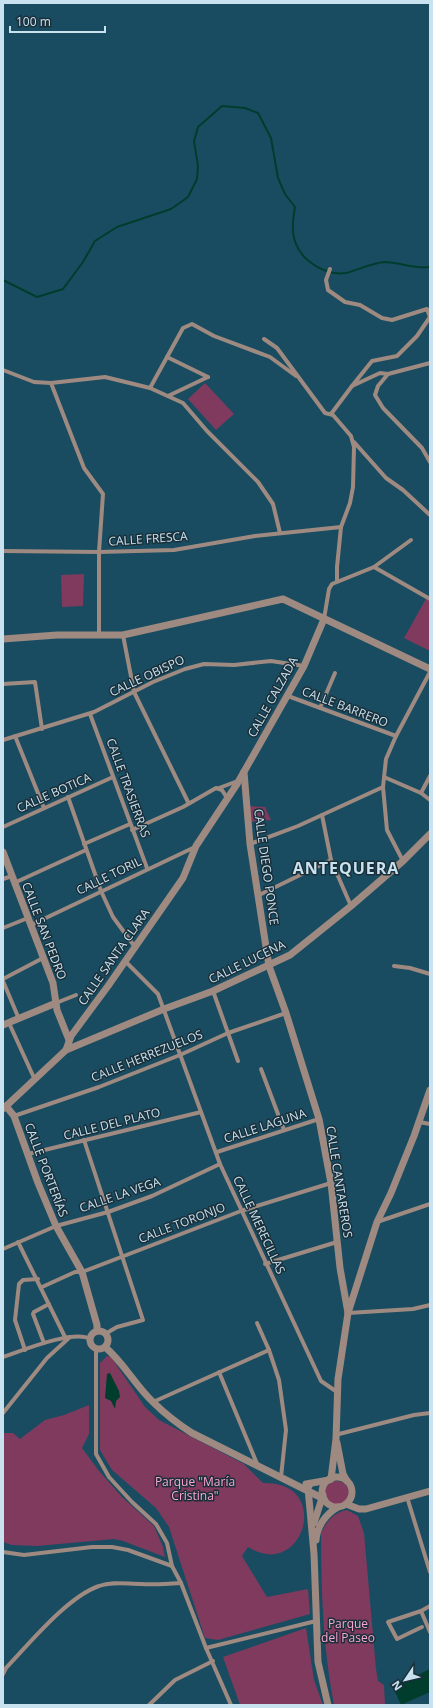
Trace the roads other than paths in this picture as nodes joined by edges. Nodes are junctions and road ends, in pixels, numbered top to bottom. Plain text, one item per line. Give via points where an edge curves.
1 (330, 269) dead end
2 (264, 339) dead end
3 (167, 357) junction
4 (430, 363) edge
5 (3, 370) edge
6 (388, 374) junction
7 (297, 376) junction
8 (50, 383) junction
9 (352, 386) junction
10 (150, 388) junction
11 (168, 396) junction
12 (331, 414) junction
13 (352, 440) junction
14 (430, 462) edge
15 (430, 515) edge
16 (341, 527) junction
17 (280, 533) junction
18 (411, 540) dead end
19 (3, 551) edge
20 (100, 552) junction
21 (374, 568) junction
22 (337, 581) junction
23 (430, 599) edge
24 (324, 619) junction
25 (99, 635) junction
26 (123, 635) junction
27 (3, 639) edge
28 (304, 666) junction
29 (430, 670) edge
30 (335, 673) dead end
31 (3, 684) edge
32 (134, 692) junction
33 (288, 696) junction
34 (320, 708) junction
35 (90, 714) junction
36 (42, 729) junction
37 (15, 736) junction
38 (396, 736) junction
39 (3, 740) edge
40 (244, 772) junction
41 (430, 776) edge
42 (113, 777) junction
43 (384, 777) junction
44 (237, 784) junction
45 (383, 787) junction
46 (220, 788) junction
47 (421, 793) junction
48 (245, 794) junction
49 (68, 797) junction
50 (227, 798) junction
51 (430, 800) edge
52 (188, 802) junction
53 (44, 808) junction
54 (322, 815) junction
55 (130, 824) junction
56 (3, 827) edge
57 (132, 830) junction
58 (430, 834) edge
59 (84, 844) junction
60 (250, 844) junction
61 (196, 846) junction
62 (86, 850) junction
63 (3, 852) edge
64 (331, 860) junction
65 (403, 862) junction
66 (147, 868) junction
67 (3, 879) edge
68 (13, 880) junction
69 (101, 891) junction
70 (257, 896) junction
71 (351, 906) junction
72 (30, 921) junction
73 (3, 928) edge
74 (136, 948) junction
75 (43, 958) junction
76 (126, 962) junction
77 (269, 966) junction
78 (394, 966) dead end
79 (430, 974) edge
80 (3, 980) edge
81 (213, 992) junction
82 (76, 995) dead end
83 (56, 1003) junction
84 (164, 1010) junction
85 (286, 1013) junction
86 (19, 1019) junction
87 (6, 1024) edge
88 (228, 1033) junction
89 (70, 1040) junction
90 (75, 1047) junction
91 (66, 1050) junction
92 (180, 1055) junction
93 (238, 1060) dead end
94 (261, 1069) dead end
95 (35, 1080) junction
96 (430, 1090) edge
97 (4, 1108) edge
98 (201, 1112) junction
99 (14, 1116) junction
100 (318, 1119) junction
101 (419, 1122) junction
102 (430, 1124) edge
103 (284, 1130) junction
104 (84, 1140) junction
105 (217, 1152) junction
106 (28, 1154) junction
107 (220, 1164) junction
108 (331, 1183) junction
109 (430, 1204) edge
110 (241, 1211) junction
111 (108, 1212) junction
112 (377, 1222) junction
113 (56, 1226) junction
114 (18, 1242) junction
115 (337, 1242) junction
116 (3, 1249) edge
117 (122, 1257) junction
118 (266, 1264) junction
119 (82, 1272) junction
120 (38, 1279) junction
121 (42, 1287) junction
122 (49, 1304) junction
123 (430, 1305) edge
124 (348, 1313) junction
125 (257, 1323) dead end
126 (97, 1331) junction
127 (105, 1334) junction
128 (67, 1337) junction
129 (90, 1339) junction
130 (44, 1343) junction
131 (105, 1347) junction
132 (96, 1349) junction
133 (25, 1350) junction
134 (269, 1350) junction
135 (3, 1356) edge
136 (219, 1372) junction
137 (337, 1392) junction
138 (152, 1402) junction
139 (3, 1413) edge
140 (430, 1413) edge
141 (335, 1437) junction
142 (259, 1466) junction
143 (280, 1477) junction
144 (330, 1480) junction
145 (348, 1482) junction
146 (292, 1483) junction
147 (309, 1487) junction
148 (430, 1490) edge
149 (323, 1497) junction
150 (407, 1497) junction
151 (308, 1502) junction
152 (346, 1504) junction
153 (338, 1507) junction
154 (316, 1514) junction
155 (326, 1516) junction
156 (313, 1534) junction
157 (3, 1552) edge
158 (314, 1554) junction
159 (172, 1566) junction
160 (430, 1572) edge
161 (181, 1583) junction
162 (430, 1606) edge
163 (421, 1611) junction
164 (316, 1621) junction
165 (422, 1627) dead end
166 (430, 1632) edge
167 (206, 1648) junction
168 (213, 1661) junction
169 (3, 1674) edge
170 (149, 1705) edge
171 (231, 1705) edge
172 (328, 1705) edge

1 - 9 street via 326,280 328,290 345,302 360,304 382,318 392,320 427,309 430,317 417,336 397,356 372,361
2 - 7 street via 277,348
3 - 7 street via 183,328 192,324 214,336 270,356
3 - 10 street
3 - 11 street via 208,377
4 - 6 street
5 - 8 street via 34,382
6 - 9 street via 380,373
6 - 14 street via 378,386 375,395 383,408 422,448
7 - 12 street via 325,414
8 - 10 street via 104,377
8 - 20 street via 84,468 103,494
9 - 12 street
10 - 11 street
11 - 17 street via 183,403 258,482 273,504
12 - 13 street via 346,428
13 - 15 street via 386,478
13 - 16 street via 353,486
16 - 17 street, CALLE FRESCA
16 - 22 street
17 - 20 street, CALLE FRESCA via 174,550
18 - 21 street
19 - 20 street, CALLE FRESCA
20 - 25 street
21 - 22 street
21 - 23 street
22 - 24 street via 329,589
24 - 26 street via 284,599
24 - 28 street, CALLE CALZADA
24 - 29 street
25 - 26 street
25 - 27 street
26 - 32 street
28 - 32 street, CALLE OBISPO via 271,661 234,665 204,664 185,669
28 - 33 street, CALLE CALZADA
29 - 38 street
30 - 34 street
31 - 36 street via 35,682
32 - 35 street, CALLE OBISPO
32 - 52 street
33 - 34 street, CALLE BARRERO
33 - 40 street, CALLE CALZADA
34 - 38 street, CALLE BARRERO
35 - 36 street, CALLE OBISPO
35 - 42 street, CALLE TRASIERRAS
36 - 37 street, CALLE OBISPO
37 - 39 street, CALLE OBISPO
37 - 53 street
38 - 43 street via 386,759
40 - 44 street, CALLE CALZADA
40 - 48 street, CALLE DIEGO PONCE
41 - 47 street
42 - 49 street, CALLE BOTICA
42 - 55 street, CALLE TRASIERRAS
43 - 45 street
43 - 47 street
44 - 46 street via 230,783
44 - 48 street, CALLE DIEGO PONCE
44 - 50 street, CALLE CALZADA
45 - 54 street
45 - 65 street via 387,830
46 - 50 street
46 - 52 street
47 - 51 street
48 - 60 street, CALLE DIEGO PONCE
49 - 53 street, CALLE BOTICA
49 - 59 street
50 - 61 street, CALLE CALZADA
52 - 57 street via 183,807
53 - 56 street, CALLE BOTICA
54 - 60 street
54 - 64 street
55 - 57 street, CALLE TRASIERRAS
55 - 59 street
57 - 66 street, CALLE TRASIERRAS
58 - 65 street, CALLE LUCENA
59 - 62 street
60 - 70 street, CALLE DIEGO PONCE
61 - 66 street, CALLE TORIL
61 - 74 street, CALLE SANTA CLARA via 182,878
62 - 68 street
62 - 69 street
63 - 68 street, CALLE SAN PEDRO
64 - 70 street
64 - 71 street
65 - 71 street, CALLE LUCENA
66 - 69 street, CALLE TORIL
67 - 68 street
68 - 72 street, CALLE SAN PEDRO
69 - 72 street, CALLE TORIL
69 - 74 street via 113,917
70 - 77 street, CALLE DIEGO PONCE
71 - 77 street, CALLE LUCENA via 290,955
72 - 73 street, CALLE TORIL
72 - 75 street, CALLE SAN PEDRO
74 - 76 street, CALLE SANTA CLARA
75 - 80 street
75 - 83 street, CALLE SAN PEDRO
76 - 84 street, CALLE MERECILLAS via 158,994
76 - 89 street, CALLE SANTA CLARA
77 - 81 street, CALLE LUCENA
77 - 85 street, CALLE CANTAREROS
78 - 79 street
80 - 86 street
81 - 84 street, CALLE LUCENA
81 - 88 street
82 - 83 street
83 - 86 street
83 - 89 street, CALLE SAN PEDRO
84 - 90 street, CALLE LUCENA
84 - 92 street, CALLE MERECILLAS
85 - 88 street, CALLE HERREZUELOS
85 - 100 street, CALLE CANTAREROS
86 - 87 street
87 - 95 street
88 - 92 street, CALLE HERREZUELOS
88 - 93 street
89 - 90 street, CALLE SAN PEDRO via 70,1045
89 - 91 street, CALLE SANTA CLARA
90 - 91 street, CALLE LUCENA
91 - 95 street
92 - 98 street, CALLE MERECILLAS
92 - 99 street, CALLE HERREZUELOS via 56,1103
94 - 103 street
95 - 97 street
96 - 101 street
97 - 99 street, CALLE PORTERÍAS
98 - 104 street, CALLE DEL PLATO
98 - 105 street, CALLE MERECILLAS
99 - 106 street, CALLE PORTERÍAS
100 - 103 street, CALLE LAGUNA
100 - 108 street, CALLE CANTAREROS
101 - 102 street
101 - 112 street
103 - 105 street, CALLE LAGUNA
104 - 106 street, CALLE DEL PLATO
104 - 111 street
105 - 107 street, CALLE MERECILLAS
106 - 113 street, CALLE PORTERÍAS
107 - 110 street, CALLE MERECILLAS
107 - 111 street, CALLE LA VEGA via 152,1196
108 - 110 street, CALLE TORONJO
108 - 115 street, CALLE CANTAREROS
109 - 112 street
110 - 117 street, CALLE TORONJO
110 - 118 street, CALLE MERECILLAS
111 - 113 street, CALLE LA VEGA
111 - 117 street
112 - 124 street
113 - 114 street, CALLE LA VEGA
113 - 119 street, CALLE PORTERÍAS
114 - 116 street, CALLE LA VEGA
114 - 120 street
115 - 118 street
115 - 124 street, CALLE CANTAREROS
117 - 119 street, CALLE TORONJO
117 - 127 street via 143,1320 117,1327
118 - 137 street, CALLE MERECILLAS via 321,1381
119 - 121 street, CALLE TORONJO via 76,1272
119 - 126 street, CALLE PORTERÍAS
120 - 121 street
120 - 133 street via 22,1280 19,1283 15,1320
121 - 122 street
122 - 128 street
122 - 130 street via 33,1314
123 - 124 street via 413,1309
124 - 137 street
125 - 134 street
126 - 127 street
126 - 129 street
127 - 131 street via 108,1341
128 - 129 street
128 - 130 street
128 - 139 street
129 - 132 street
130 - 133 street
131 - 132 street
131 - 138 street
132 - 159 street via 96,1454 109,1477 132,1502 154,1520 166,1543
133 - 135 street
134 - 136 street
134 - 143 street via 278,1380 286,1430
136 - 138 street
136 - 142 street
137 - 141 street
138 - 142 street via 173,1421 192,1433
140 - 141 street
141 - 144 street
141 - 145 street via 343,1474
142 - 143 street
143 - 146 street
144 - 145 street via 339,1478
144 - 147 street
144 - 149 street via 324,1486
145 - 152 street via 352,1494
146 - 147 street
146 - 151 street via 299,1488
147 - 149 street
147 - 151 street
148 - 150 street
149 - 153 street via 330,1505
149 - 154 street
150 - 152 street via 366,1509
150 - 160 street
151 - 156 street
152 - 153 street
153 - 155 street
154 - 155 street via 319,1518
154 - 156 street
155 - 158 street via 317,1533
156 - 158 street
157 - 159 street via 24,1555 112,1546
158 - 164 street
159 - 161 street
161 - 167 street
161 - 169 street via 116,1583 99,1586 51,1620
162 - 163 street
163 - 165 street via 388,1622 397,1639
163 - 166 street
164 - 167 street
164 - 172 street via 318,1662
167 - 168 street
168 - 170 street via 175,1680
168 - 171 street

